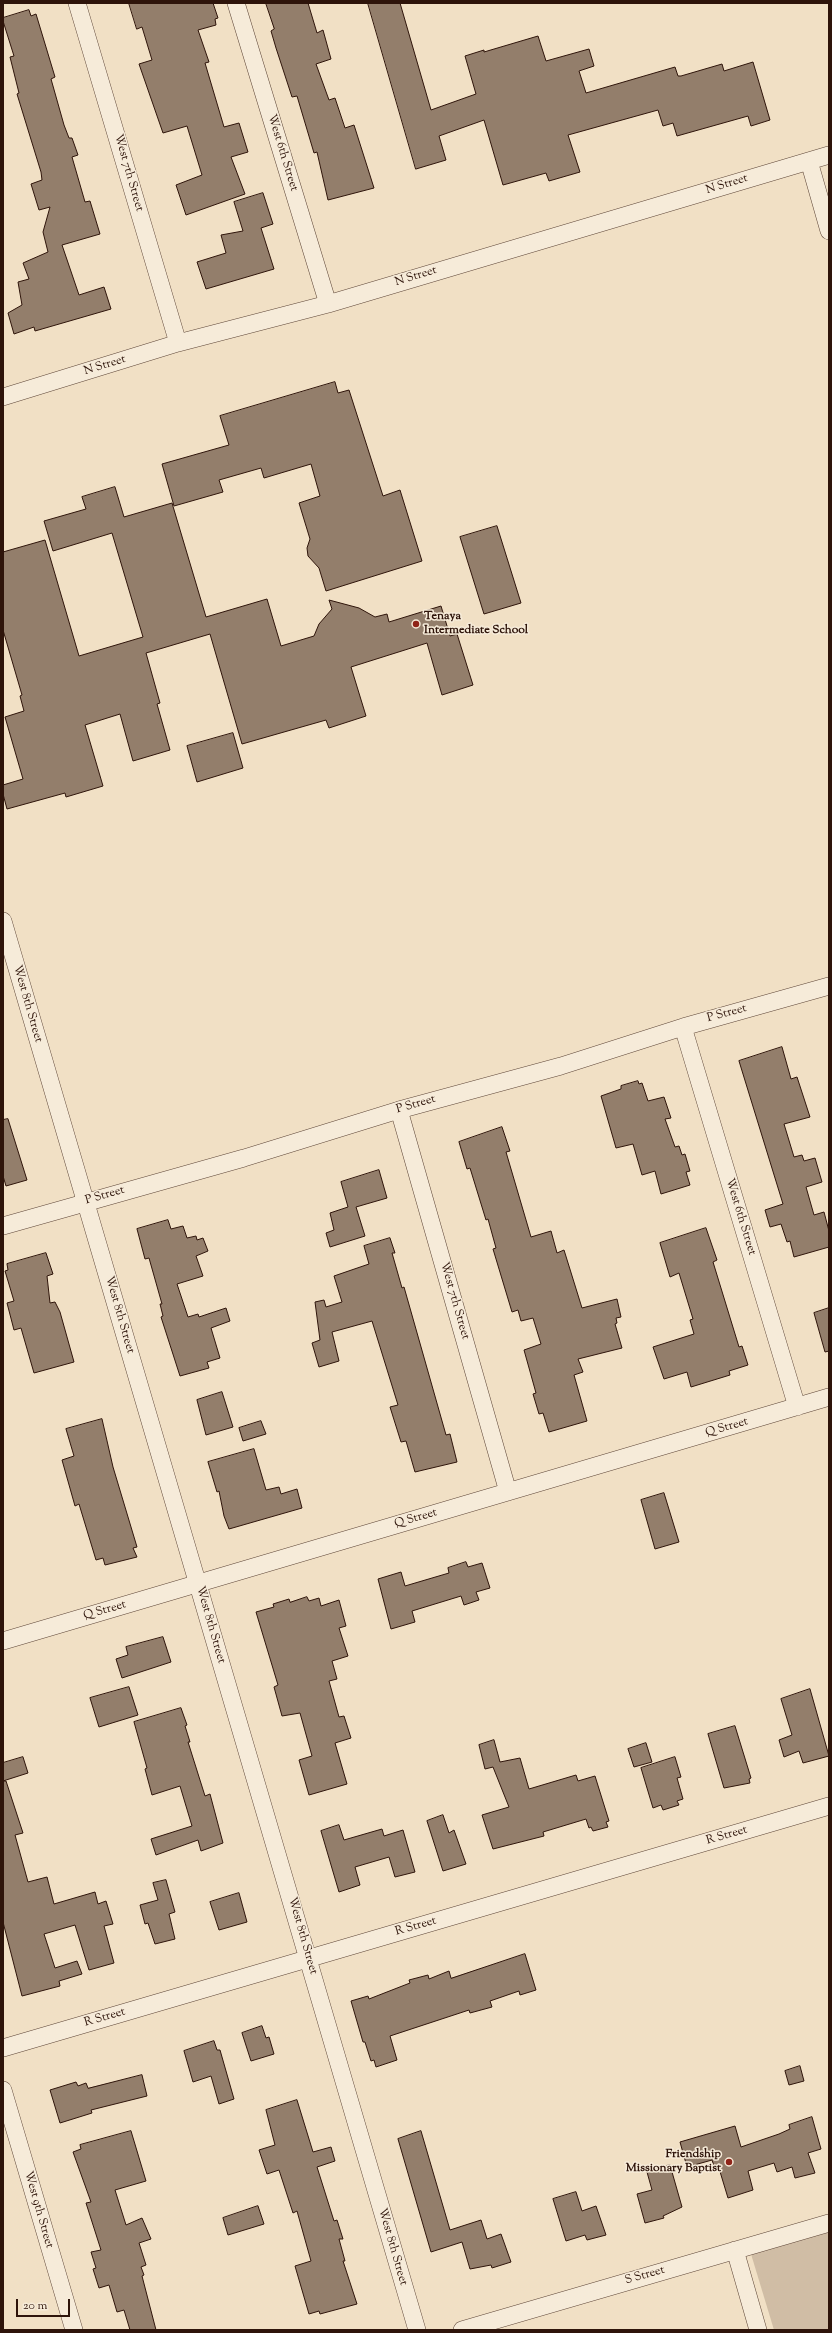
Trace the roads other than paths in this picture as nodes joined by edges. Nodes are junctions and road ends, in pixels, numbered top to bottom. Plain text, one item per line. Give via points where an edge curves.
1 (78, 3) edge
2 (236, 3) edge
3 (829, 155) edge
4 (809, 161) junction
5 (829, 231) edge
6 (328, 304) junction
7 (178, 343) junction
8 (3, 397) edge
9 (3, 921) edge
10 (829, 986) edge
11 (683, 1027) junction
12 (399, 1110) junction
13 (85, 1202) junction
14 (3, 1226) edge
15 (829, 1398) edge
16 (797, 1407) junction
17 (508, 1492) junction
18 (198, 1584) junction
19 (3, 1641) edge
20 (829, 1806) edge
21 (308, 1958) junction
22 (3, 2048) edge
23 (3, 2090) edge
24 (829, 2223) edge
25 (735, 2250) junction
26 (74, 2330) edge
27 (417, 2330) edge
28 (462, 2330) edge
29 (758, 2330) edge

1 - 7 street, West 7th Street
2 - 6 street, West 6th Street
3 - 4 street, N Street
4 - 5 street
4 - 6 street, N Street
6 - 7 street, N Street
7 - 8 street, N Street
9 - 13 street, West 8th Street
10 - 11 street, P Street
11 - 12 street, P Street via 560,1066
11 - 16 street, West 6th Street
12 - 13 street, P Street via 244,1158
12 - 17 street, West 7th Street
13 - 14 street, P Street
13 - 18 street, West 8th Street
15 - 16 street, Q Street
16 - 17 street, Q Street
17 - 18 street, Q Street
18 - 19 street, Q Street
18 - 21 street, West 8th Street
20 - 21 street, R Street
21 - 22 street, R Street
21 - 27 street, West 8th Street
23 - 26 street, West 9th Street
24 - 25 street, S Street
25 - 28 street, S Street
25 - 29 street

